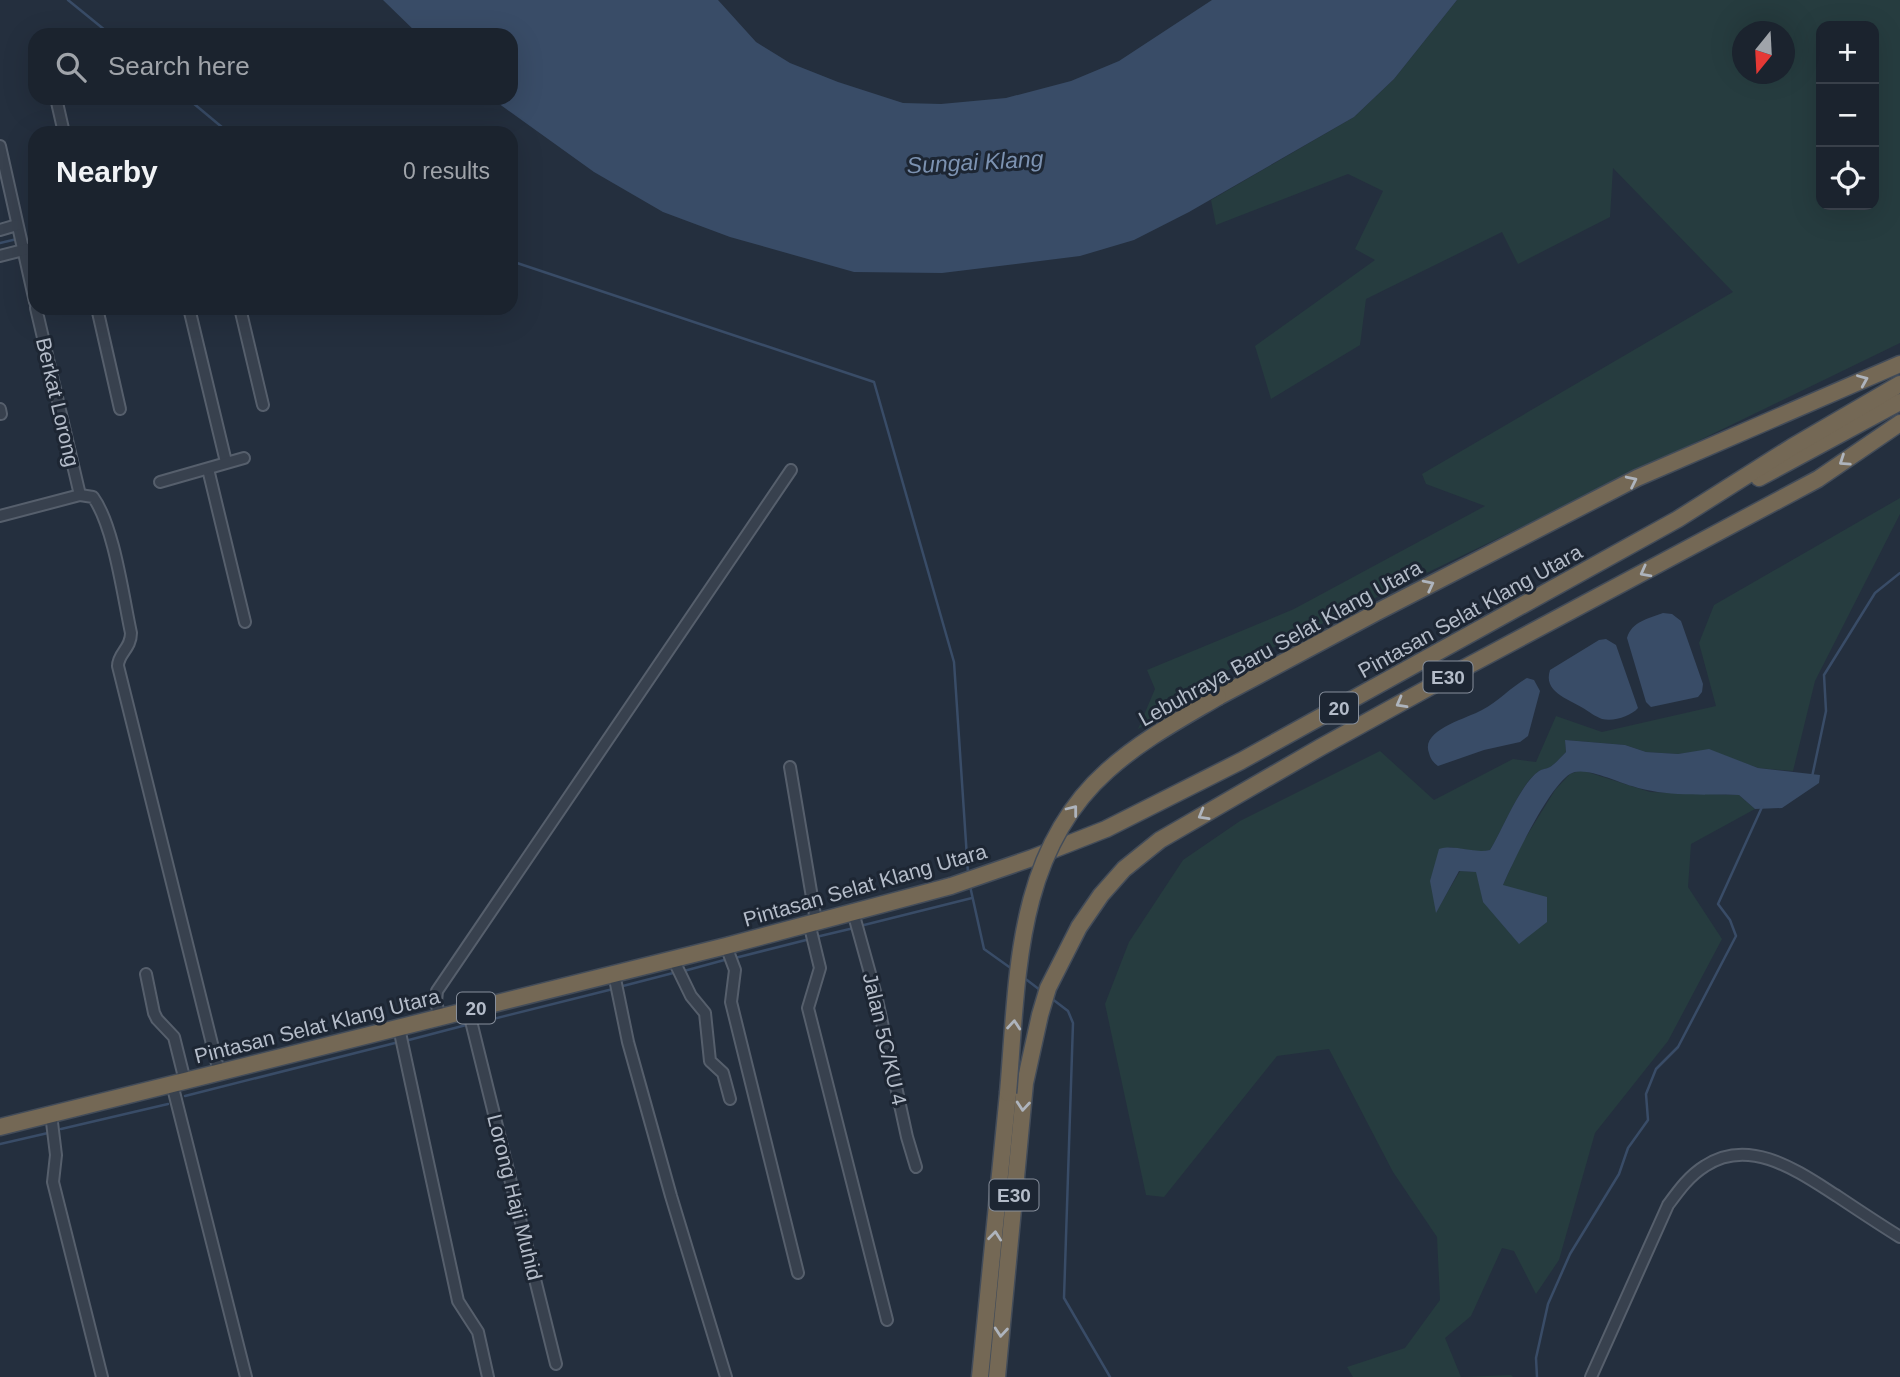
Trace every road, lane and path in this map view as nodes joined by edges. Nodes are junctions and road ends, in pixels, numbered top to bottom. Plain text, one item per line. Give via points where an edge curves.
1 (58, 105) edge
2 (62, 126) edge
3 (0, 146) edge
4 (0, 230) edge
5 (19, 230) junction
6 (28, 249) edge
7 (23, 250) junction
8 (0, 256) edge
9 (28, 272) edge
10 (38, 315) edge
11 (99, 315) edge
12 (191, 315) edge
13 (242, 315) edge
14 (1900, 364) edge
15 (1900, 384) edge
16 (1900, 402) edge
17 (263, 405) dead end
18 (120, 408) dead end
19 (1900, 423) edge
20 (244, 458) dead end
21 (226, 462) junction
22 (208, 469) junction
23 (791, 470) dead end
24 (160, 482) dead end
25 (80, 495) junction
26 (0, 516) edge
27 (1678, 519) junction
28 (245, 622) dead end
29 (790, 767) dead end
30 (853, 912) junction
31 (812, 925) junction
32 (727, 949) junction
33 (675, 963) junction
34 (146, 974) dead end
35 (615, 977) junction
36 (469, 1013) junction
37 (440, 1018) junction
38 (399, 1031) junction
39 (219, 1072) junction
40 (179, 1082) junction
41 (730, 1099) dead end
42 (51, 1114) junction
43 (0, 1127) edge
44 (916, 1167) dead end
45 (1900, 1237) edge
46 (798, 1273) dead end
47 (887, 1320) dead end
48 (556, 1364) dead end
49 (102, 1377) edge
50 (246, 1377) edge
51 (488, 1377) edge
52 (726, 1377) edge
53 (981, 1377) edge
54 (997, 1377) edge
55 (1591, 1377) edge

1 - 2 street
3 - 5 street
4 - 5 street
5 - 7 street
6 - 7 street
7 - 8 street
7 - 9 street
10 - 25 street, Berkat Lorong
11 - 18 street
12 - 21 street
13 - 17 street
53 -> 14 highway, Lebuhraya Baru Selat Klang Utara / E30, bridge via 1027,912 1036,877 1059,827 1106,771 1152,735 1218,697 1637,478
15 - 27 highway
16 - 27 highway
19 -> 54 highway, E30 via 1818,479 1466,667 1160,840 1124,869 1079,927 1048,988 1040,1015 1025,1083
20 - 21 street
21 - 22 street
22 - 24 street
22 - 28 street
23 - 37 street via 437,991
25 - 26 street
25 - 39 street via 93,497 107,527 131,633 118,666
27 - 30 highway, Pintasan Selat Klang Utara / 20 via 1163,802 988,874
29 - 31 street
30 - 31 highway, Pintasan Selat Klang Utara / 20
30 - 44 street, Jalan 5C/KU 4
31 - 32 highway, Pintasan Selat Klang Utara / 20
31 - 47 street via 820,968 808,1008
32 - 33 highway, Pintasan Selat Klang Utara / 20
32 - 46 street via 735,970 732,1002
33 - 35 highway, Pintasan Selat Klang Utara / 20
33 - 41 street via 705,1013 710,1061 723,1073
34 - 40 street via 154,1013 174,1037
35 - 36 highway, Pintasan Selat Klang Utara / 20
35 - 52 street via 628,1042
36 - 37 highway, Pintasan Selat Klang Utara / 20
36 - 48 street, Lorong Haji Muhid
37 - 38 highway, Pintasan Selat Klang Utara / 20
38 - 39 highway, Pintasan Selat Klang Utara / 20
38 - 51 street via 458,1301 478,1332
39 - 40 highway, Pintasan Selat Klang Utara / 20
40 - 42 highway, Pintasan Selat Klang Utara / 20
40 - 50 street
42 - 43 highway, Pintasan Selat Klang Utara / 20
42 - 49 street via 56,1155 53,1182
45 - 55 street via 1795,1168 1775,1160 1728,1157 1706,1165 1684,1183 1668,1205

